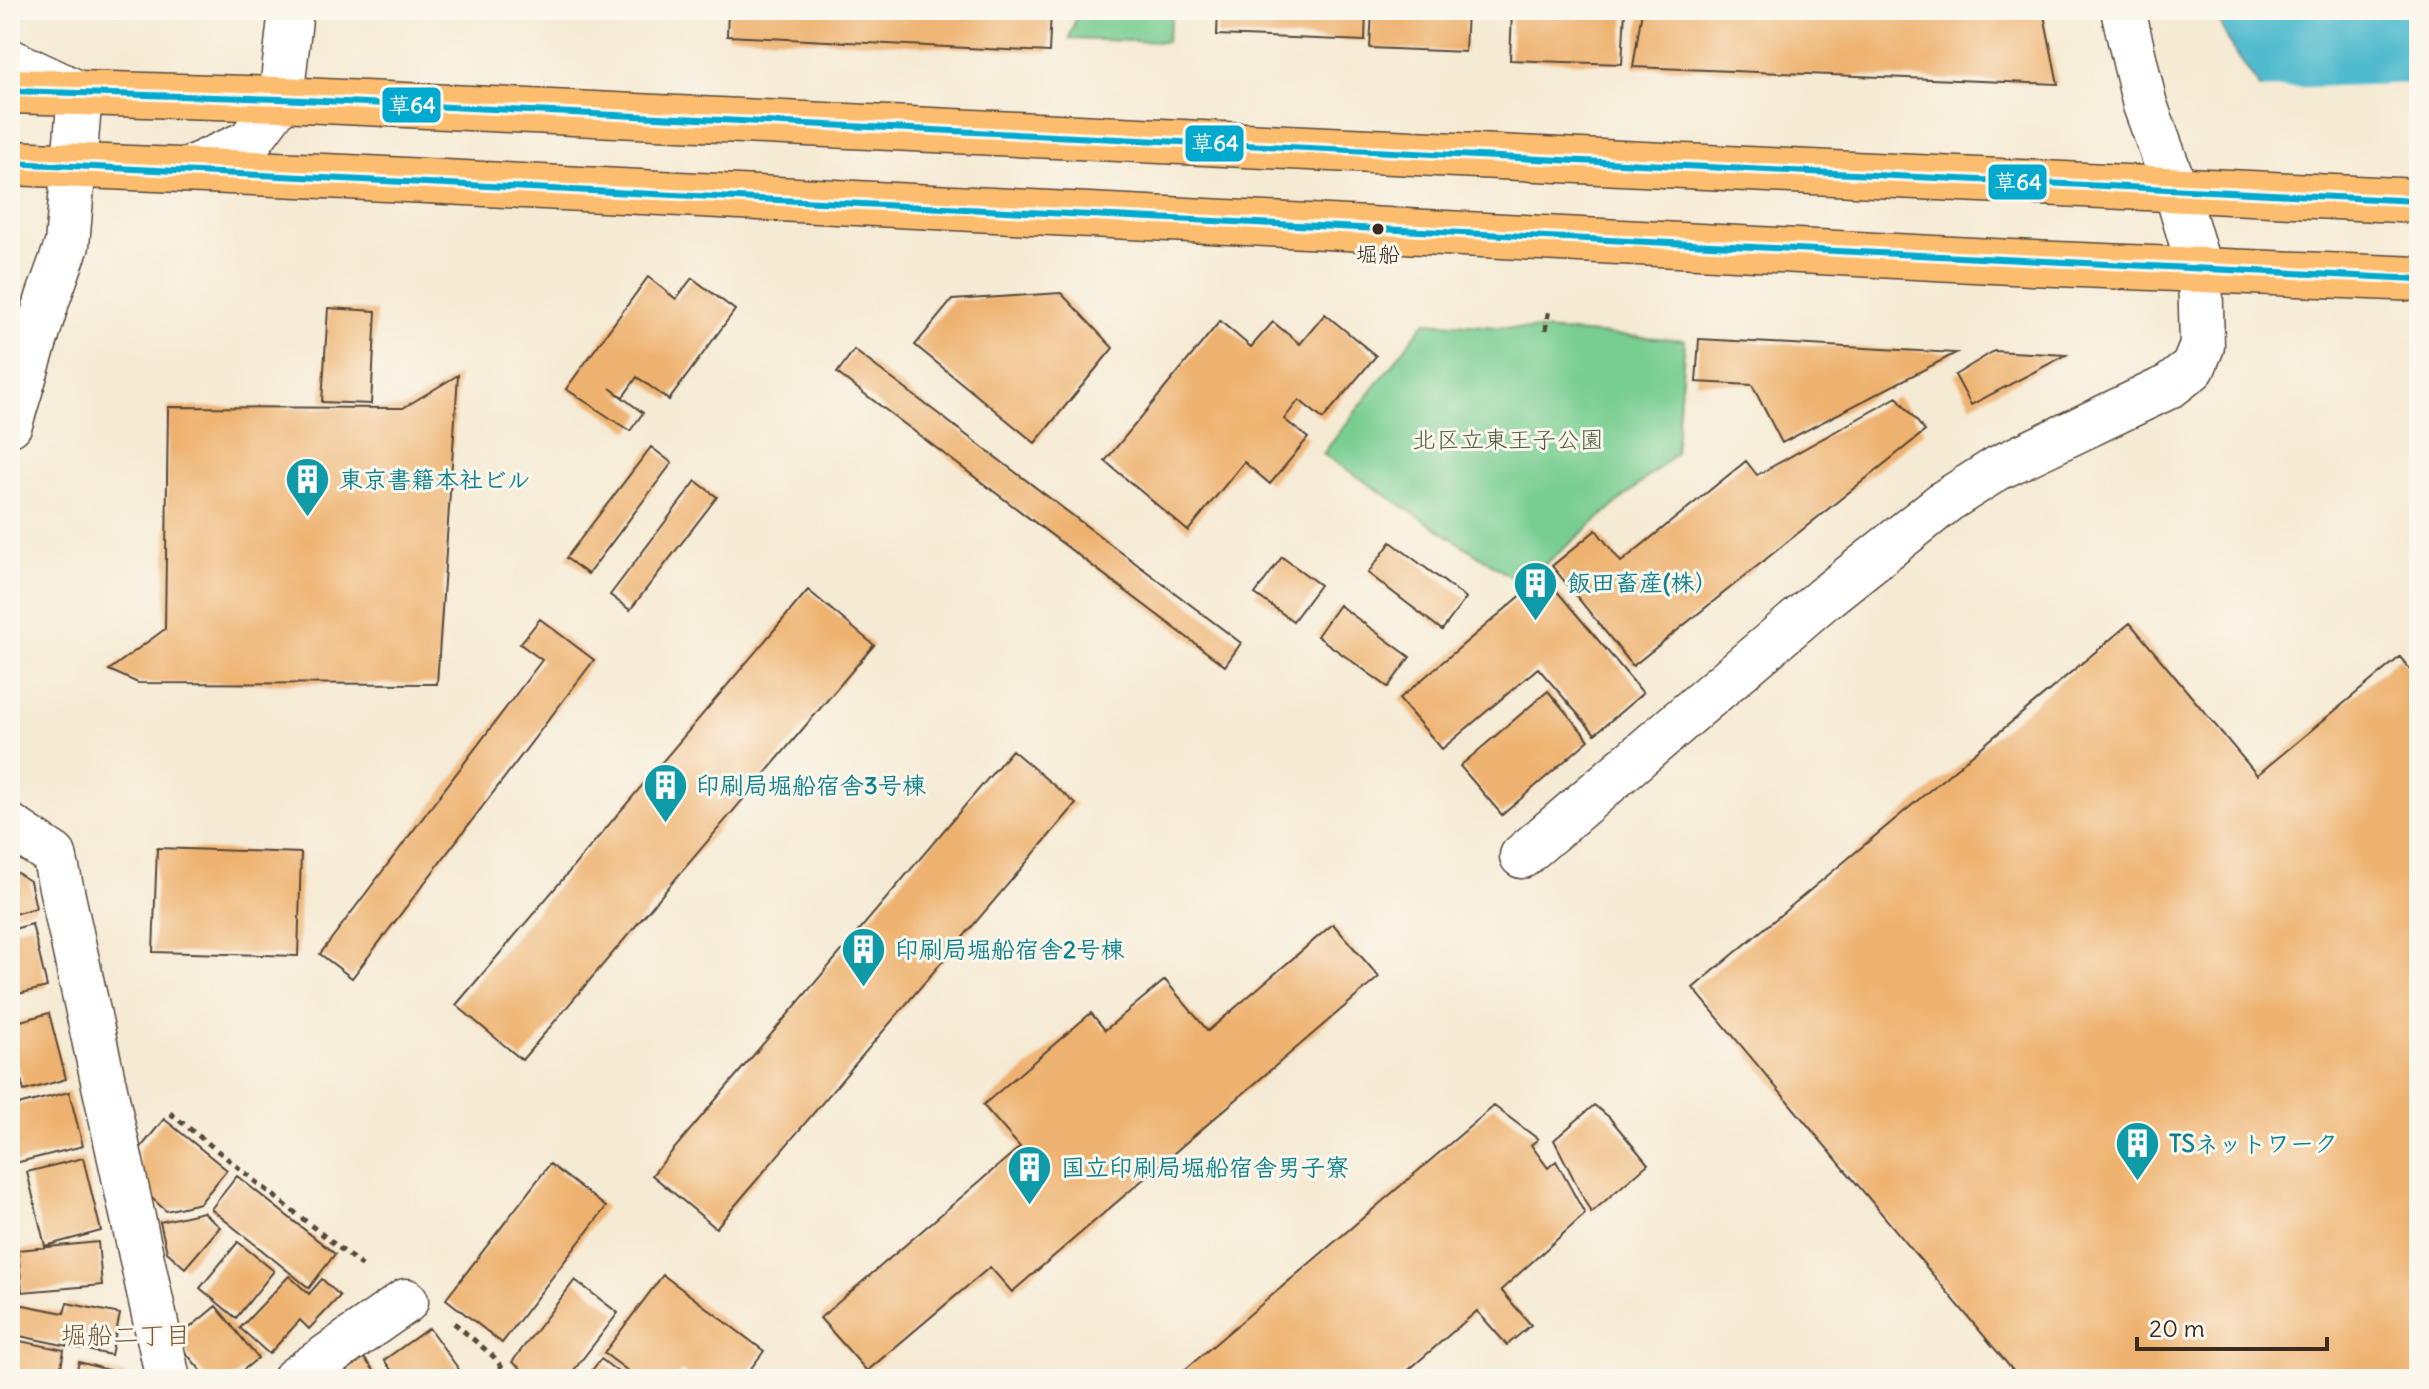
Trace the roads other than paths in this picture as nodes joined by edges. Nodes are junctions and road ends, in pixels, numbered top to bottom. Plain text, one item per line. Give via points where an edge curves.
1 (291, 10) edge
2 (2123, 10) edge
3 (10, 61) edge
4 (10, 91) edge
5 (80, 94) junction
6 (281, 99) junction
7 (10, 163) edge
8 (75, 167) junction
9 (187, 170) junction
10 (2176, 190) junction
11 (2419, 201) edge
12 (2200, 271) junction
13 (2400, 279) edge
14 (10, 424) edge
15 (10, 826) edge
16 (1522, 856) dead end
17 (406, 1301) road end
18 (168, 1379) edge
19 (295, 1379) edge

1 - 6 street
2 - 10 street via 2145,105
3 - 5 street
4 - 5 main road
5 - 6 main road
5 - 8 street
6 - 9 street via 249,142
6 - 10 main road
7 - 8 main road
8 - 9 main road
8 - 14 street via 67,245
9 - 12 main road
10 - 11 main road
10 - 12 street
12 - 13 main road
12 - 16 street via 2202,346 2193,368 2170,386 1998,468 1946,501
15 - 18 street via 54,855
17 - 19 street

